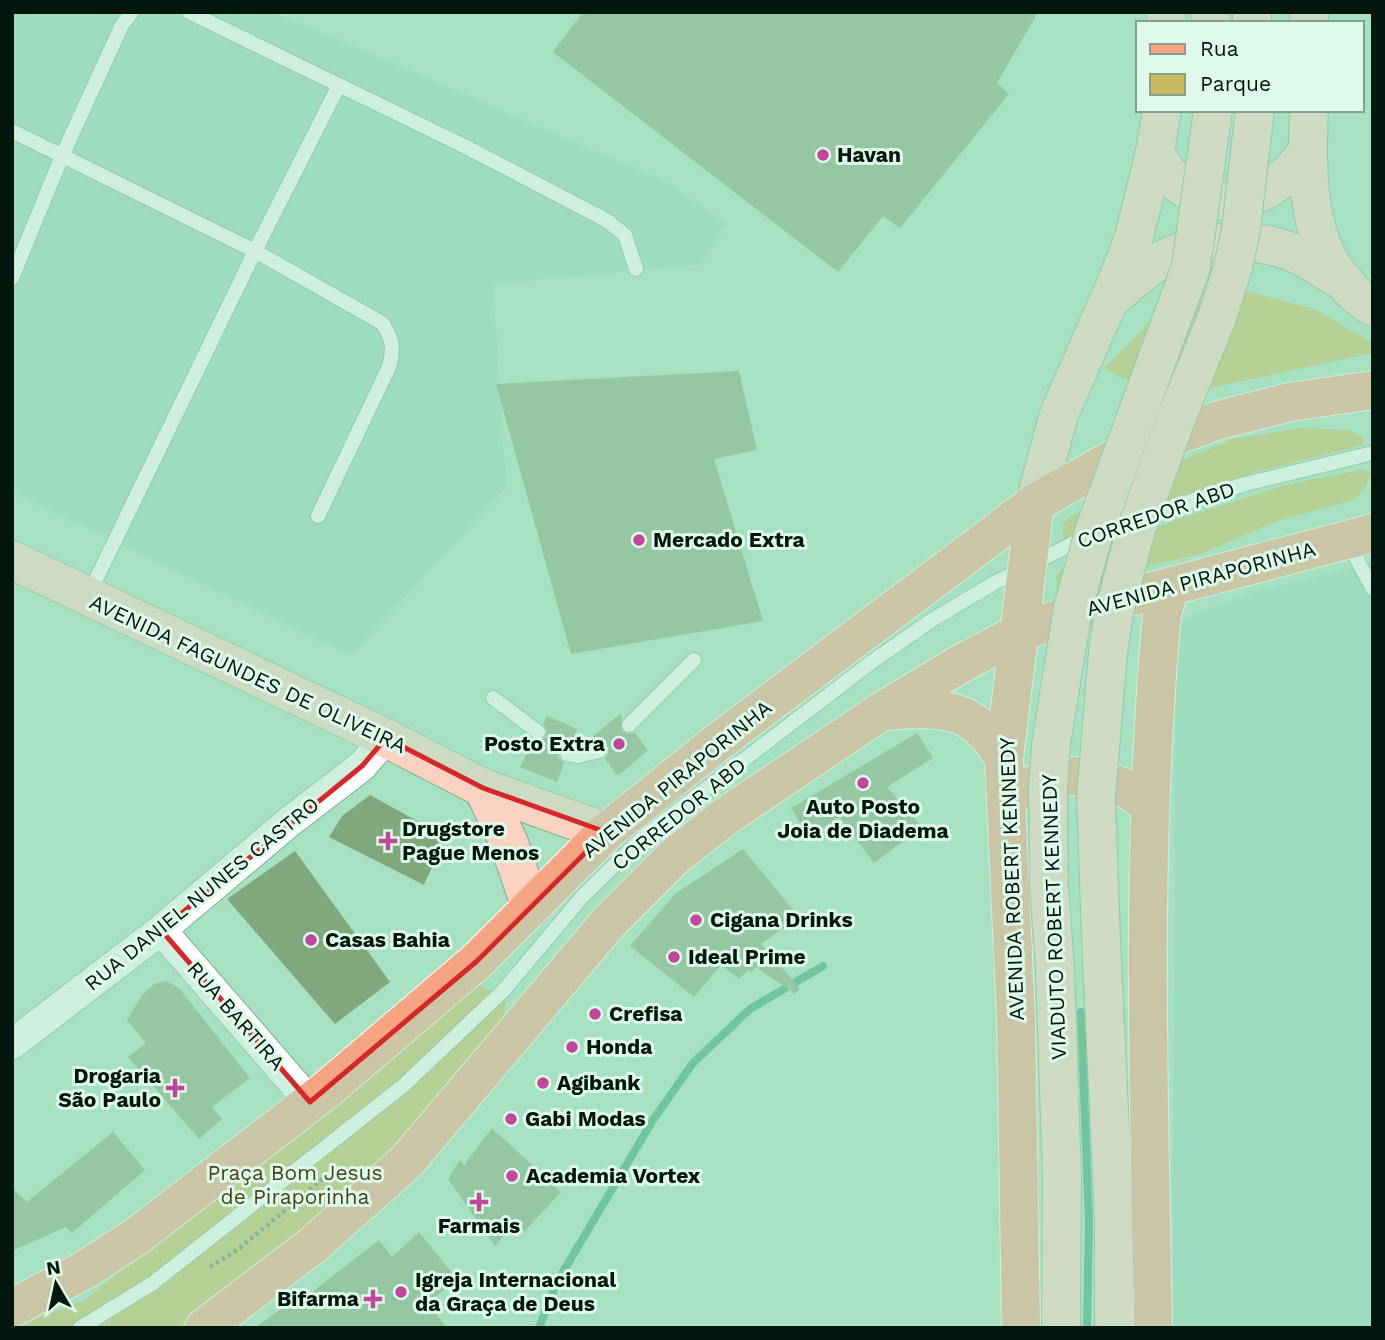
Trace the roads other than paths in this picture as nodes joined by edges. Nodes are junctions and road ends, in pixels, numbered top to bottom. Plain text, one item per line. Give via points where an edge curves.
1 (132, 12) edge
2 (189, 12) edge
3 (338, 87) junction
4 (1162, 112) edge
5 (1213, 112) edge
6 (1255, 112) edge
7 (1309, 112) edge
8 (12, 131) edge
9 (1307, 151) junction
10 (1156, 152) junction
11 (62, 156) junction
12 (255, 251) junction
13 (636, 269) dead end
14 (12, 278) edge
15 (1359, 295) edge
16 (1107, 303) junction
17 (1373, 390) edge
18 (1373, 453) edge
19 (1035, 503) junction
20 (318, 516) dead end
21 (1359, 536) edge
22 (12, 560) edge
23 (1029, 565) junction
24 (1170, 587) junction
25 (1373, 589) edge
26 (88, 598) junction
27 (1021, 632) junction
28 (694, 660) dead end
29 (493, 698) dead end
30 (882, 711) junction
31 (629, 725) dead end
32 (538, 732) dead end
33 (386, 738) junction
34 (599, 751) dead end
35 (567, 754) dead end
36 (1004, 758) junction
37 (483, 788) junction
38 (1005, 802) junction
39 (1149, 806) junction
40 (606, 832) junction
41 (531, 908) junction
42 (161, 930) junction
43 (17, 1032) edge
44 (310, 1102) junction
45 (12, 1308) edge
46 (80, 1328) edge
47 (204, 1328) edge
48 (1021, 1328) edge
49 (1061, 1328) edge
50 (1114, 1328) edge
51 (1153, 1328) edge

1 - 11 lane
2 - 3 lane
3 - 12 lane
3 - 13 lane via 453,140 619,227
4 - 10 main road, AVENIDA ROBERT KENNEDY
5 - 49 main road, VIADUTO ROBERT KENNEDY, bridge via 1191,267 1083,567 1051,745 1047,819 1062,1179
6 - 50 main road, bridge via 1233,267 1136,530 1108,652 1096,798 1114,1217
7 - 9 main road
8 - 11 lane
9 - 10 main road via 1292,172 1271,189 1253,197 1221,199 1192,194 1180,186 1167,174
9 - 15 main road via 1315,224 1323,246
10 - 16 main road, AVENIDA ROBERT KENNEDY via 1134,237
11 - 12 lane
11 - 14 lane
12 - 20 lane via 382,323 391,336 394,351 389,367
12 - 26 lane
15 - 16 main road via 1300,255 1255,242 1217,243 1197,246 1153,265
16 - 19 main road, AVENIDA ROBERT KENNEDY via 1051,435
17 - 19 main road, AVENIDA PIRAPORINHA via 1290,402 1219,420 1115,458
18 - 23 lane, CORREDOR ABD via 1245,484 1120,525
19 - 23 main road, AVENIDA ROBERT KENNEDY
19 - 40 main road, AVENIDA PIRAPORINHA
21 - 24 main road, AVENIDA PIRAPORINHA
21 - 25 lane
22 - 26 main road, AVENIDA FAGUNDES DE OLIVEIRA
23 - 27 main road, AVENIDA ROBERT KENNEDY
23 - 46 lane, CORREDOR ABD via 932,620 873,661 643,837 582,897 503,990 404,1085 153,1283
24 - 27 main road, AVENIDA PIRAPORINHA
24 - 39 main road via 1158,652
26 - 33 main road, AVENIDA FAGUNDES DE OLIVEIRA
27 - 30 main road, AVENIDA PIRAPORINHA
27 - 36 main road, AVENIDA ROBERT KENNEDY
28 - 31 lane
29 - 32 lane
30 - 36 main road via 931,708 966,715 984,728
30 - 47 main road, AVENIDA PIRAPORINHA via 726,816 674,857 609,922 407,1161 313,1245
33 - 37 main road, AVENIDA FAGUNDES DE OLIVEIRA
33 - 42 street, RUA DANIEL NUNES CASTRO via 362,766
34 - 35 lane
36 - 38 main road, AVENIDA ROBERT KENNEDY
37 - 40 main road, AVENIDA FAGUNDES DE OLIVEIRA
37 - 41 main road
38 - 39 main road via 1043,781 1073,775 1116,783
38 - 48 main road, AVENIDA ROBERT KENNEDY via 1016,1018
39 - 51 main road via 1147,1031
40 - 41 main road, AVENIDA PIRAPORINHA
41 - 44 main road, AVENIDA PIRAPORINHA via 392,1036
42 - 43 street, RUA DANIEL NUNES CASTRO
42 - 44 street, RUA BARTIRA
44 - 45 main road, AVENIDA PIRAPORINHA via 137,1236

